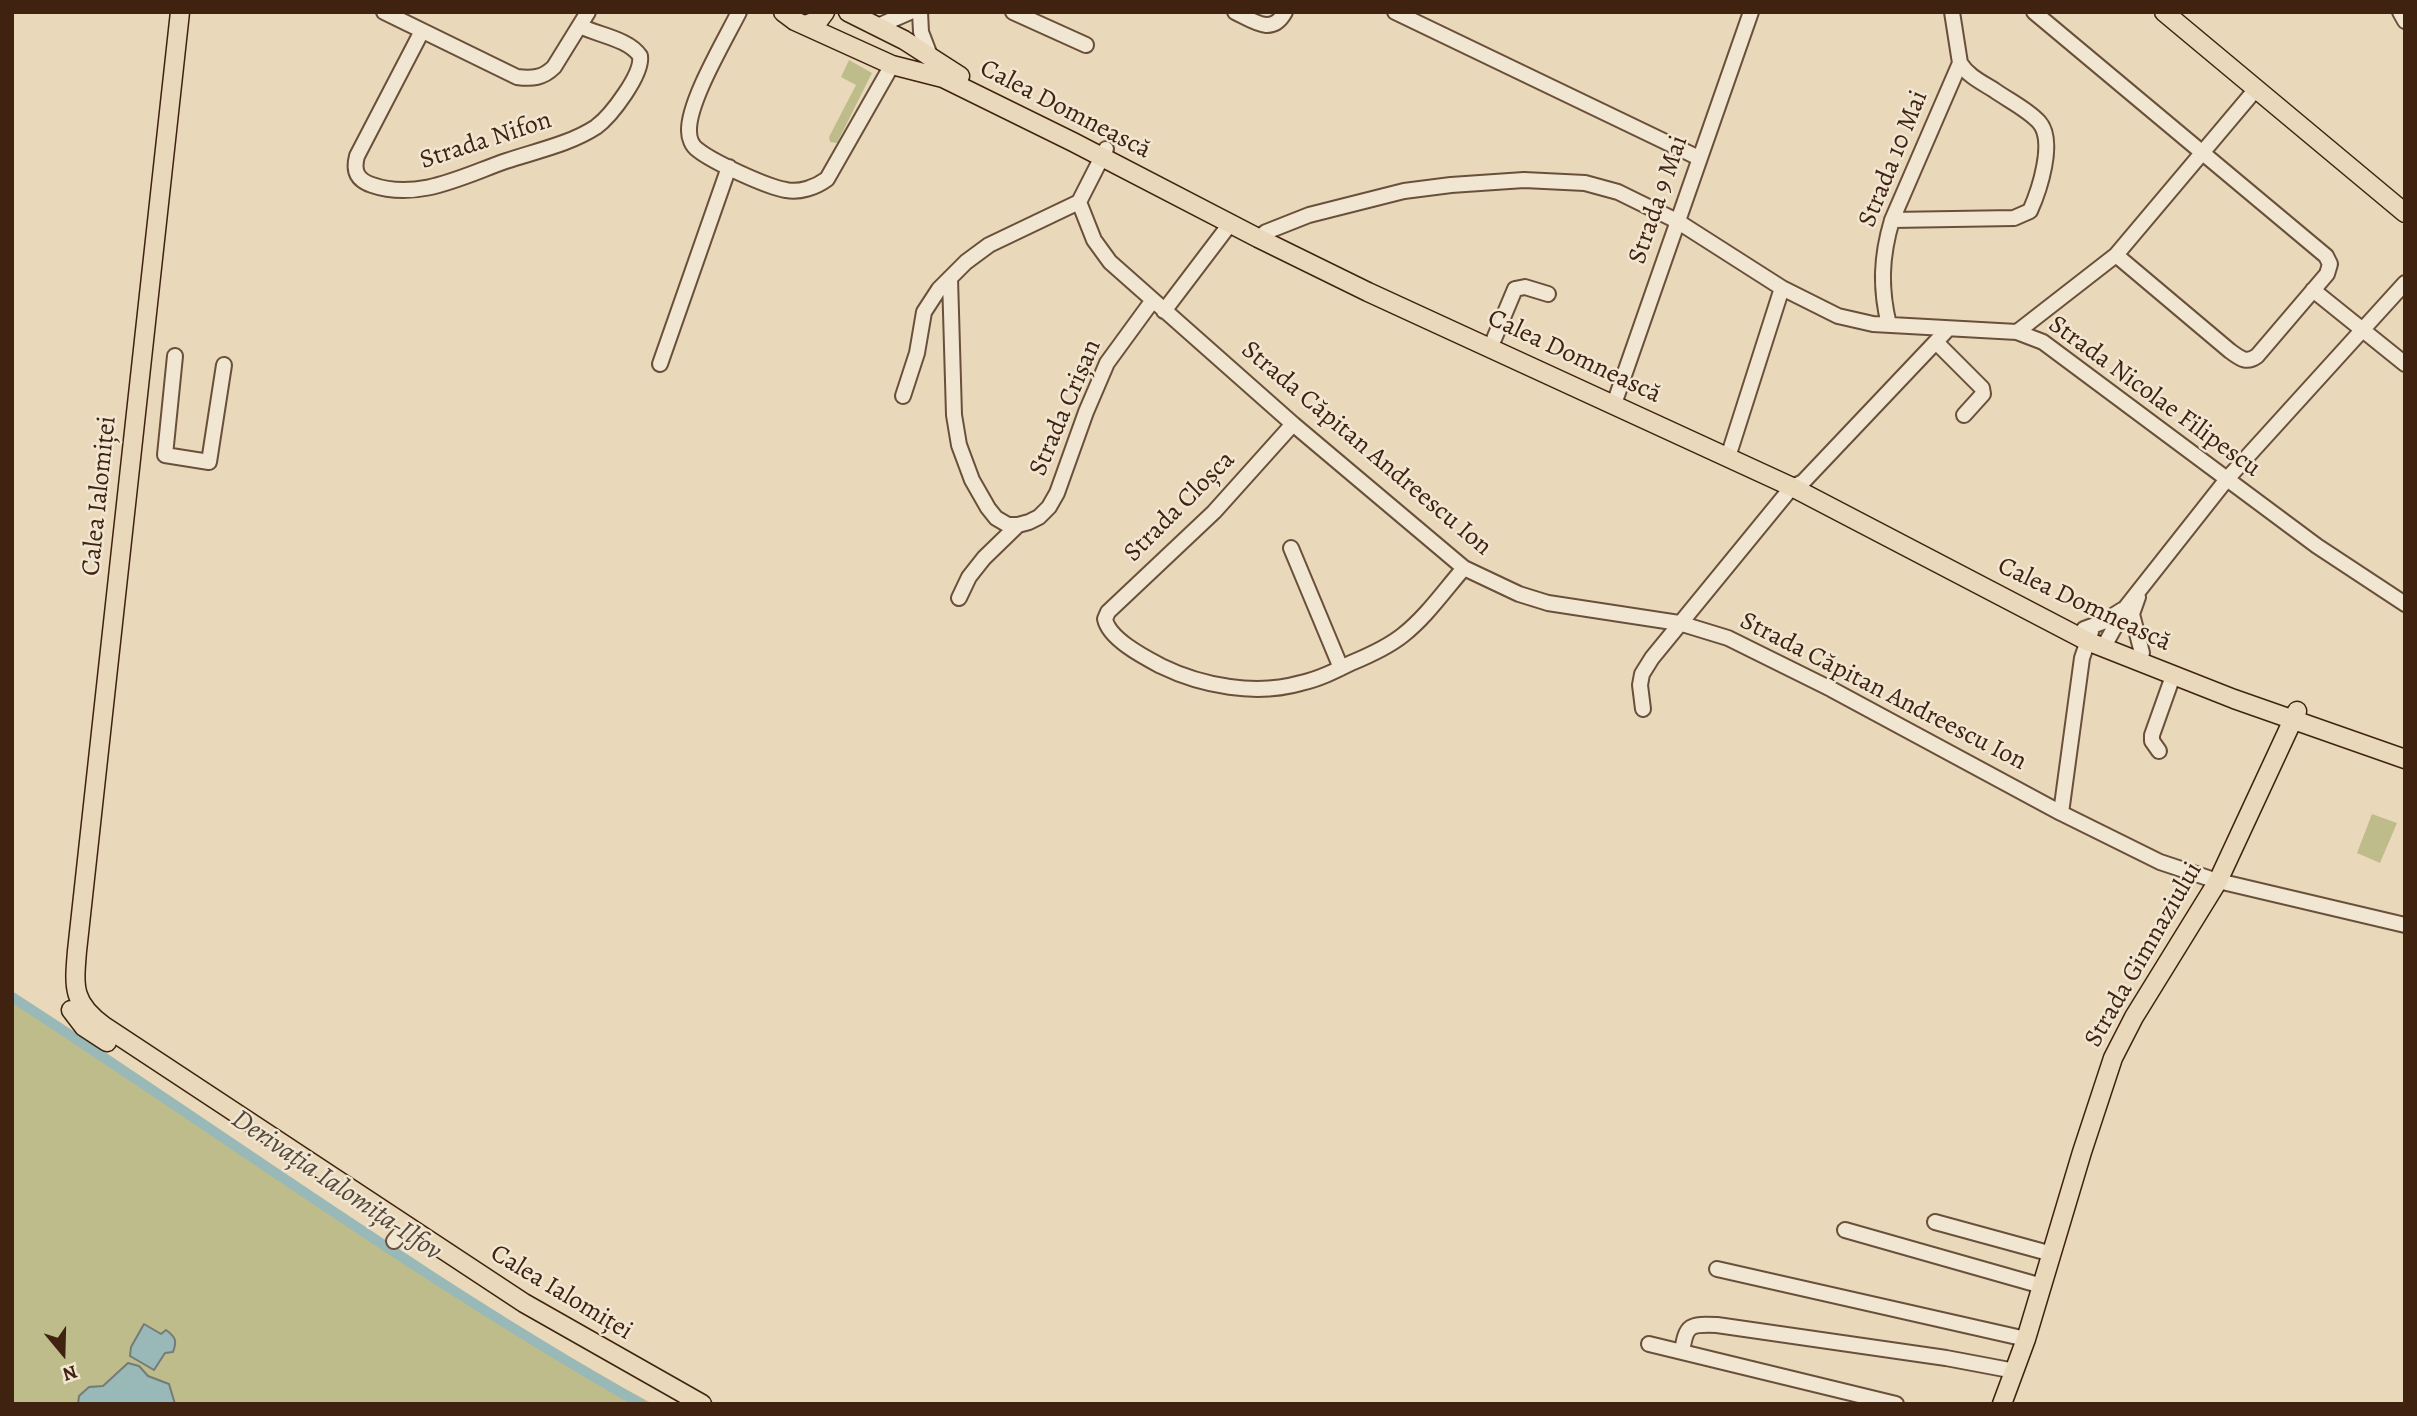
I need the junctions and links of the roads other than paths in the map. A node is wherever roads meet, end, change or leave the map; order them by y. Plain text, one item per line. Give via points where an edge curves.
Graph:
1 (168, 12) edge
2 (180, 12) edge
3 (384, 12) edge
4 (588, 12) edge
5 (739, 12) edge
6 (825, 12) edge
7 (848, 12) edge
8 (910, 12) edge
9 (920, 12) edge
10 (1013, 12) edge
11 (1235, 12) edge
12 (1285, 12) edge
13 (1395, 12) edge
14 (1751, 12) edge
15 (1952, 12) edge
16 (2034, 12) edge
17 (2164, 12) edge
18 (2400, 12) edge
19 (792, 17) edge
20 (1423, 18) edge
21 (2405, 21) edge
22 (580, 26) junction
23 (878, 26) junction
24 (422, 30) junction
25 (1086, 45) dead end
26 (931, 58) junction
27 (1960, 63) junction
28 (892, 65) junction
29 (2256, 89) junction
30 (1104, 153) junction
31 (2202, 153) junction
32 (1699, 158) junction
33 (729, 167) junction
34 (1079, 202) junction
35 (2405, 213) edge
36 (1892, 220) junction
37 (1677, 221) junction
38 (1230, 224) junction
39 (1262, 235) junction
40 (2116, 256) junction
41 (950, 278) junction
42 (2405, 283) edge
43 (1782, 288) junction
44 (2313, 290) junction
45 (1548, 294) dead end
46 (1153, 300) junction
47 (1164, 311) junction
48 (1889, 325) junction
49 (1948, 329) junction
50 (2363, 330) junction
51 (2017, 332) junction
52 (1494, 340) junction
53 (1936, 342) junction
54 (175, 356) dead end
55 (660, 363) dead end
56 (2405, 364) edge
57 (224, 365) dead end
58 (903, 396) dead end
59 (1616, 400) junction
60 (1964, 415) dead end
61 (1293, 424) junction
62 (1729, 453) junction
63 (2227, 480) junction
64 (1797, 484) junction
65 (1018, 526) junction
66 (1291, 548) dead end
67 (1464, 568) junction
68 (2140, 589) junction
69 (959, 598) dead end
70 (2405, 604) edge
71 (2126, 607) junction
72 (1679, 623) junction
73 (2092, 636) junction
74 (2142, 653) junction
75 (1341, 668) junction
76 (2175, 671) junction
77 (1643, 709) dead end
78 (2293, 720) junction
79 (2405, 747) edge
80 (2159, 751) dead end
81 (2405, 759) edge
82 (2061, 813) junction
83 (2218, 881) junction
84 (2405, 925) edge
85 (75, 1000) junction
86 (1935, 1222) dead end
87 (1845, 1230) dead end
88 (2052, 1254) junction
89 (1717, 1269) dead end
90 (2042, 1286) junction
91 (2026, 1339) junction
92 (1649, 1344) dead end
93 (1682, 1352) junction
94 (2015, 1371) junction
95 (678, 1404) edge
96 (702, 1404) edge
97 (1896, 1404) edge
98 (2003, 1404) edge

1 - 85 main road, Calea Ialomiței
2 - 85 main road, Calea Ialomiței
3 - 24 street
4 - 22 street
5 - 33 street via 689,126 696,149
6 - 19 main road via 819,20
7 - 23 main road, Calea Domnească
8 - 23 street
9 - 26 street via 921,32
10 - 25 street
11 - 12 street via 1272,25
13 - 20 street
14 - 32 street, Strada 9 Mai
15 - 27 street
16 - 31 street
17 - 29 main road
18 - 21 street
19 - 28 main road, Calea Domnească
20 - 32 street
22 - 24 street via 547,74 527,78
22 - 24 street, Strada Nifon via 621,42 640,56 640,67 630,85 599,125 447,183 384,189 360,179 357,156
23 - 26 main road, Calea Domnească
26 - 30 main road, Calea Domnească
27 - 36 street, Strada 10 Mai
27 - 36 street via 1972,77 2041,123 2046,155 2038,194 2030,211 2014,218
28 - 30 main road, Calea Domnească via 943,78
28 - 33 street via 838,162 820,184 787,191
29 - 31 street
29 - 35 main road
30 - 34 street
30 - 38 main road, Calea Domnească
30 - 39 main road, Calea Domnească
31 - 40 street
31 - 44 street via 2328,258 2329,270
32 - 37 street, Strada 9 Mai
33 - 55 street
34 - 41 street via 989,245
34 - 46 street, Strada Căpitan Andreescu Ion via 1101,251
36 - 48 street, Strada 10 Mai via 1882,271
37 - 39 street, Strada Nicolae Filipescu via 1601,186 1524,180 1404,191 1309,215
37 - 43 street, Strada Nicolae Filipescu
37 - 59 street, Strada 9 Mai
38 - 39 main road, Calea Domnească
38 - 47 street
39 - 52 main road, Calea Domnească
39 - 59 main road, Calea Domnească via 1378,296
40 - 44 street via 2247,361 2257,356
40 - 51 street
41 - 58 street via 924,312
41 - 65 street via 959,445 988,508 996,518
42 - 50 street
43 - 48 street, Strada Nicolae Filipescu via 1838,316
43 - 62 street
44 - 50 street
45 - 52 street via 1515,289
46 - 47 street, Strada Căpitan Andreescu Ion
46 - 65 street, Strada Crișan via 1107,363 1053,501 1040,517
47 - 61 street, Strada Căpitan Andreescu Ion
48 - 49 street, Strada Nicolae Filipescu
49 - 51 street, Strada Nicolae Filipescu
49 - 53 street
50 - 56 street
50 - 63 street
51 - 63 street, Strada Nicolae Filipescu via 2053,349
52 - 59 main road, Calea Domnească
53 - 60 street via 1982,387 1983,394
53 - 64 street
54 - 57 street via 165,455 209,462
59 - 62 main road, Calea Domnească
61 - 67 street, Strada Căpitan Andreescu Ion
61 - 75 street, Strada Cloșca via 1214,512 1108,612 1105,624 1146,659 1198,680 1233,687 1300,684
62 - 64 main road, Calea Domnească
63 - 68 street
63 - 70 street, Strada Nicolae Filipescu
64 - 72 street
64 - 73 main road, Calea Domnească
65 - 69 street, Strada Crișan via 984,558
66 - 75 street
67 - 72 street, Strada Căpitan Andreescu Ion via 1548,603
67 - 75 street via 1400,638
68 - 71 street
68 - 74 street via 2133,614
71 - 73 street
71 - 73 street via 2103,622
72 - 77 street via 1642,674
72 - 82 street, Strada Căpitan Andreescu Ion via 1755,650
73 - 74 main road
73 - 76 main road, Calea Domnească
73 - 82 street via 2073,721
74 - 76 main road
76 - 78 main road, Calea Domnească
76 - 78 main road, Calea Domnească
76 - 80 street via 2152,735
78 - 79 main road, Calea Domnească
78 - 81 main road
78 - 83 main road, Strada Gimnaziului
82 - 83 street, Strada Căpitan Andreescu Ion via 2160,862
83 - 84 street, Strada Căpitan Andreescu Ion
83 - 88 main road, Strada Gimnaziului via 2113,1058
85 - 95 main road, Calea Ialomiței via 397,1238
85 - 96 main road, Calea Ialomiței via 145,1054 524,1303
86 - 88 street
87 - 90 street
88 - 90 main road, Strada Gimnaziului
89 - 91 street
90 - 91 main road, Strada Gimnaziului
91 - 94 main road, Strada Gimnaziului
92 - 93 street
93 - 94 street via 1692,1326 1717,1325
93 - 97 street
94 - 98 main road, Strada Gimnaziului

